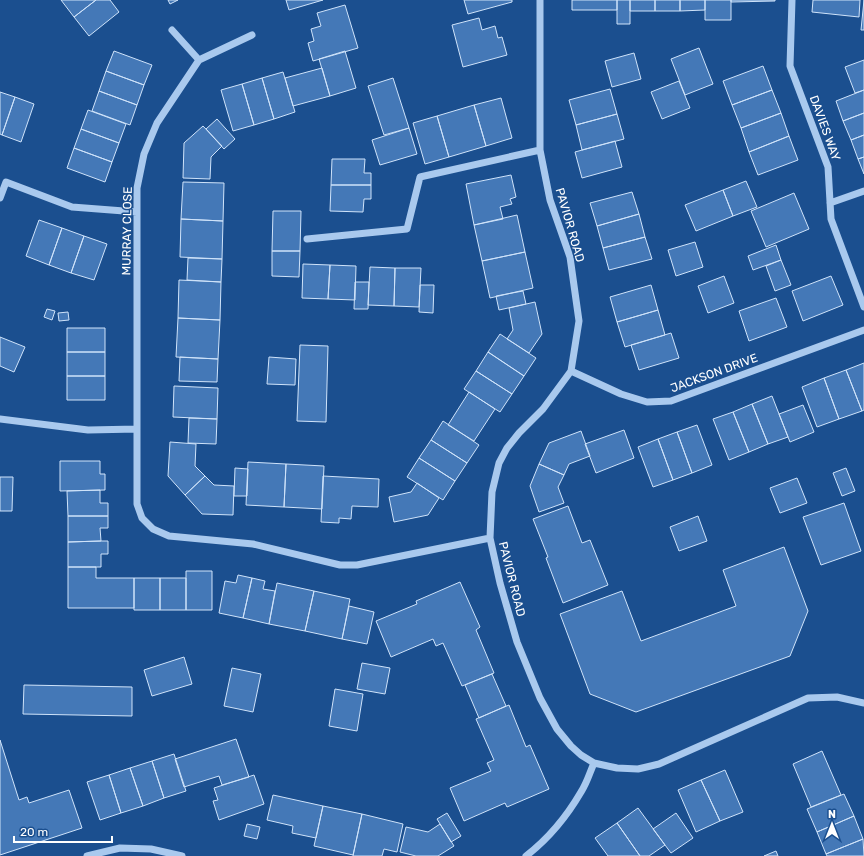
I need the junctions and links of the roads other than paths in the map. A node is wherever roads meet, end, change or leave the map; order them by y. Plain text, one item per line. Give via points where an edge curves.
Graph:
1 (540, 0) edge
2 (792, 0) edge
3 (172, 30) dead end
4 (252, 35) dead end
5 (199, 60) junction
6 (540, 150) junction
7 (864, 191) edge
8 (0, 198) edge
9 (830, 203) junction
10 (137, 212) junction
11 (307, 239) dead end
12 (864, 307) edge
13 (864, 330) edge
14 (571, 371) junction
15 (0, 419) edge
16 (137, 429) junction
17 (490, 538) junction
18 (864, 703) edge
19 (594, 763) junction
20 (87, 856) edge
21 (182, 856) edge
22 (526, 856) edge

1 - 6 street, PAVIOR ROAD
2 - 9 street, DAVIES WAY via 790,66 828,167
3 - 5 street
4 - 5 street
5 - 10 street, MURRAY CLOSE via 157,123 144,154 137,188
6 - 11 street via 420,177 407,228
6 - 14 street, PAVIOR ROAD via 550,200 570,257 579,321
7 - 9 street
8 - 10 street via 6,182 72,207
9 - 12 street, DAVIES WAY via 831,219
10 - 16 street, MURRAY CLOSE
13 - 14 street, JACKSON DRIVE via 671,401 647,402 621,394
14 - 17 street, PAVIOR ROAD via 543,409 507,448 499,463 492,492
15 - 16 street via 88,430
16 - 17 street, MURRAY CLOSE via 137,504 142,518 153,529 169,536 253,544 340,565 357,565
17 - 19 street, PAVIOR ROAD via 517,642 540,698 557,729 571,746
18 - 19 street, PAVIOR ROAD via 837,697 808,698 659,764 631,769
19 - 22 street via 582,791 564,818
20 - 21 street via 120,848 151,849

